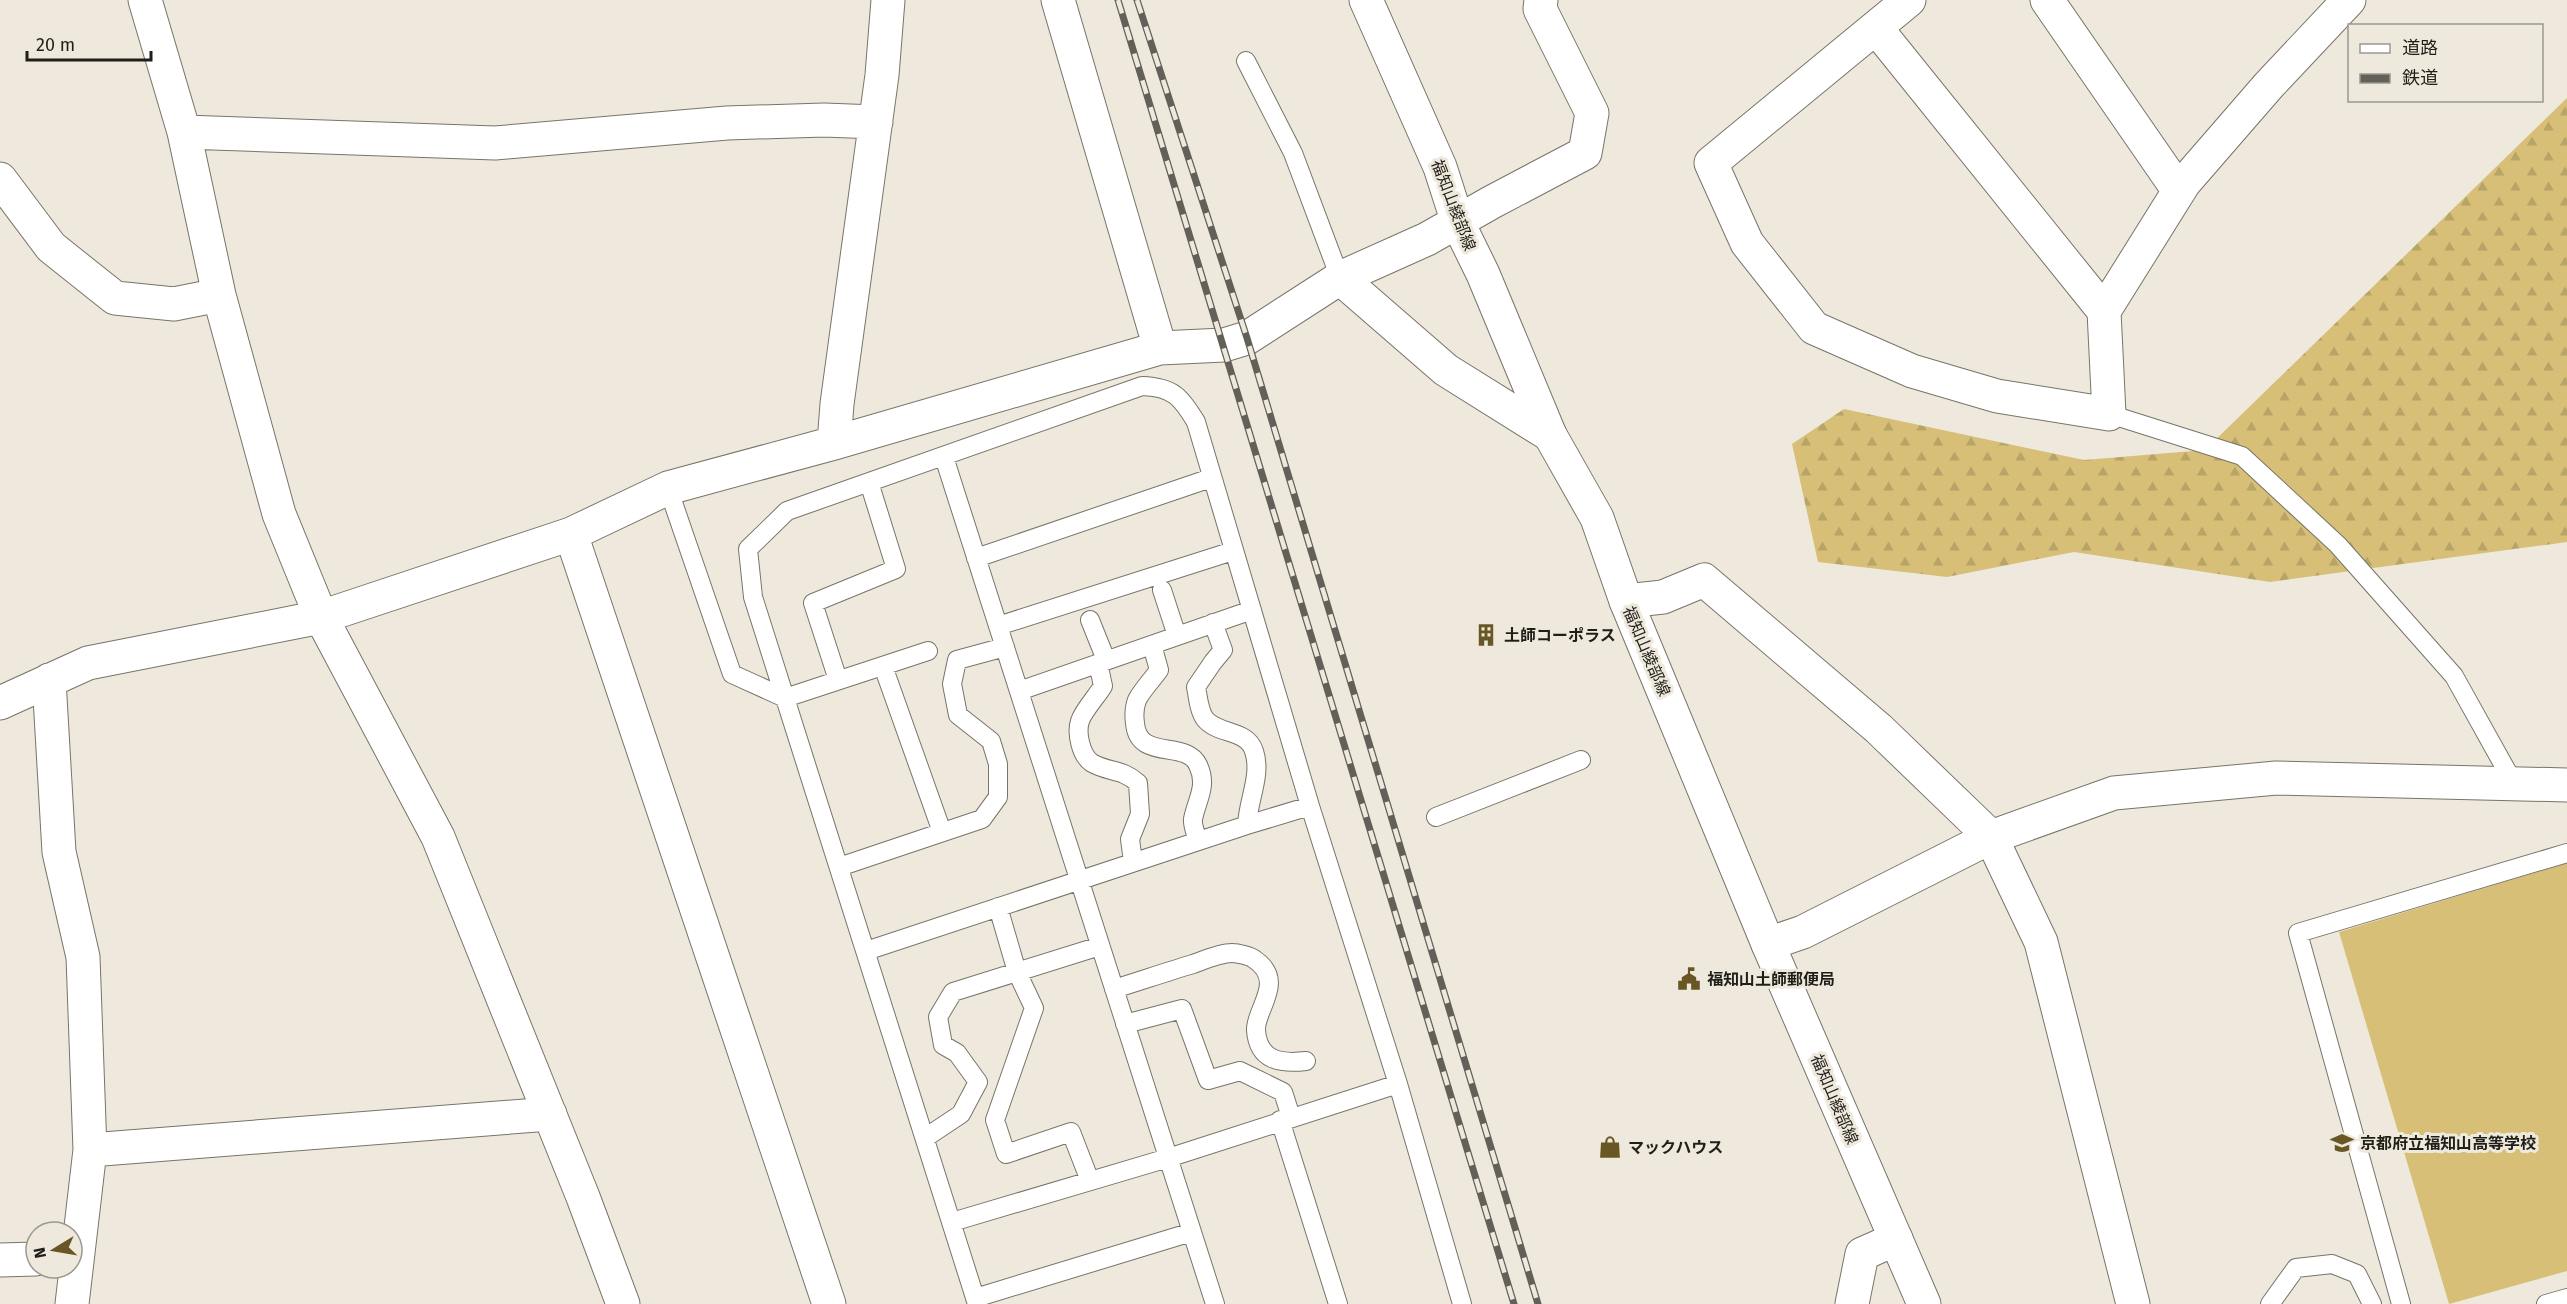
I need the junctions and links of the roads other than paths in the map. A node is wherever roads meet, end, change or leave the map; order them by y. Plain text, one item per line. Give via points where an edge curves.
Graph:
1 (145, 0) edge
2 (888, 0) edge
3 (1058, 0) edge
4 (1366, 0) edge
5 (1541, 0) edge
6 (1909, 0) edge
7 (2047, 0) edge
8 (2349, 0) edge
9 (1876, 28) junction
10 (1246, 60) dead end
11 (876, 122) junction
12 (184, 132) junction
13 (0, 179) edge
14 (2179, 190) junction
15 (1458, 223) junction
16 (1340, 278) junction
17 (219, 295) junction
18 (2104, 311) junction
19 (1160, 348) junction
20 (2109, 414) junction
21 (1550, 435) junction
22 (834, 443) junction
23 (944, 456) junction
24 (1211, 478) junction
25 (869, 482) junction
26 (668, 488) junction
27 (571, 534) junction
28 (1233, 550) junction
29 (976, 558) junction
30 (1162, 590) dead end
31 (1626, 601) junction
32 (1252, 609) junction
33 (321, 617) junction
34 (1090, 620) dead end
35 (1213, 623) junction
36 (998, 626) junction
37 (1177, 636) junction
38 (1152, 645) junction
39 (1005, 647) junction
40 (928, 651) dead end
41 (1102, 662) junction
42 (883, 666) junction
43 (49, 680) junction
44 (838, 680) junction
45 (1019, 691) junction
46 (785, 698) junction
47 (0, 703) edge
48 (1581, 760) dead end
49 (2513, 782) junction
50 (2567, 785) edge
51 (1310, 806) junction
52 (1436, 817) dead end
53 (1247, 825) junction
54 (942, 832) junction
55 (1992, 837) junction
56 (1198, 841) junction
57 (2567, 853) edge
58 (1133, 862) junction
59 (839, 867) junction
60 (1080, 880) junction
61 (998, 907) junction
62 (1768, 944) junction
63 (1100, 946) junction
64 (866, 951) junction
65 (1017, 972) junction
66 (1114, 989) junction
67 (1125, 1024) junction
68 (1306, 1061) dead end
69 (1398, 1084) junction
70 (550, 1114) junction
71 (1286, 1118) junction
72 (925, 1138) junction
73 (90, 1150) junction
74 (1168, 1158) junction
75 (1090, 1181) junction
76 (80, 1220) edge
77 (951, 1222) junction
78 (1192, 1232) junction
79 (1896, 1239) junction
80 (24, 1259) edge
81 (0, 1260) edge
82 (73, 1280) edge
83 (2567, 1298) edge
84 (976, 1301) edge
85 (72, 1304) edge
86 (623, 1304) edge
87 (829, 1304) edge
88 (1215, 1304) edge
89 (1338, 1304) edge
90 (1461, 1304) edge
91 (1852, 1304) edge
92 (1924, 1304) edge
93 (2133, 1304) edge
94 (2270, 1304) edge
95 (2372, 1304) edge
96 (2401, 1304) edge
97 (2546, 1304) edge

1 - 12 street
2 - 11 street
3 - 19 street
4 - 15 street, 福知山綾部線 via 1440,167
5 - 15 street via 1540,9 1592,113 1585,153
6 - 9 street
7 - 14 street
8 - 14 street
9 - 18 street
9 - 20 street via 1711,163 1747,243 1814,328 1911,371 1997,396
10 - 16 lane via 1293,153
11 - 12 street via 727,123 495,143
11 - 22 street
12 - 17 street
13 - 17 street via 51,247 116,298 174,304
14 - 18 street
15 - 16 street
15 - 21 street, 福知山綾部線
16 - 19 street via 1247,338 1224,345
16 - 21 street via 1446,370
17 - 33 street via 279,514
18 - 20 street
19 - 22 street
20 - 49 lane via 2242,456 2338,545 2454,676
21 - 31 street, 福知山綾部線 via 1597,518
22 - 26 street
23 - 24 lane via 1142,386 1160,386 1184,400 1196,422
23 - 25 lane
23 - 29 lane
24 - 28 lane
24 - 29 lane
25 - 44 lane via 896,570 813,603
25 - 46 lane via 787,511 748,549 753,597
26 - 27 street
26 - 46 lane via 732,674
27 - 33 street
27 - 87 street
28 - 32 lane
28 - 36 lane
29 - 36 lane
30 - 37 lane
31 - 55 street via 1662,597 1704,580 1879,729
31 - 62 street, 福知山綾部線
32 - 35 lane
32 - 51 lane
33 - 43 street via 88,663
33 - 70 street via 438,837
34 - 41 lane
35 - 37 lane
35 - 53 lane via 1223,650 1196,687 1198,699 1205,719 1219,729 1240,735 1254,749 1257,770
36 - 39 lane
37 - 38 lane
38 - 41 lane
38 - 56 lane via 1159,670 1137,700 1136,732 1148,747 1186,754 1197,762 1203,780 1193,820
39 - 45 lane
39 - 54 lane via 957,660 951,684 958,715 991,741 998,764 998,797 982,819
40 - 42 lane
41 - 45 lane
41 - 58 lane via 1103,686 1080,720 1078,734 1090,762 1126,772 1138,783 1140,814 1130,839
42 - 44 lane
42 - 54 lane
43 - 47 street
43 - 73 street via 59,852 83,957
44 - 46 lane
45 - 60 lane
46 - 59 lane
48 - 52 lane
49 - 50 street
49 - 55 street via 2276,778 2114,793
51 - 53 lane
51 - 69 lane
53 - 56 lane
54 - 59 lane
55 - 62 street via 1803,932
55 - 93 street via 2041,942
56 - 58 lane
57 - 96 lane via 2298,933
58 - 60 lane
59 - 64 lane
60 - 61 lane
60 - 63 lane
61 - 64 lane
61 - 65 lane
62 - 79 street, 福知山綾部線
63 - 65 lane
63 - 66 lane
64 - 72 lane
65 - 72 lane via 953,992 938,1017 943,1046 957,1053 978,1082 962,1114
65 - 75 lane via 1034,1008 995,1120 1006,1154 1071,1132
66 - 67 lane
66 - 68 lane via 1232,953 1253,959 1266,971 1269,987 1256,1030 1262,1048 1272,1059 1285,1064
67 - 71 lane via 1182,1009 1208,1080 1240,1071 1283,1092
67 - 74 lane
69 - 71 lane
69 - 90 lane
70 - 73 street
70 - 86 street
71 - 74 lane
71 - 89 lane
72 - 77 lane
73 - 76 street
74 - 75 lane
74 - 78 lane
75 - 77 lane
77 - 84 lane
78 - 84 lane
78 - 88 lane
79 - 91 street via 1862,1254
79 - 92 street, 福知山綾部線
80 - 81 street
82 - 85 street
83 - 97 lane
94 - 95 lane via 2296,1268 2332,1264 2357,1274

